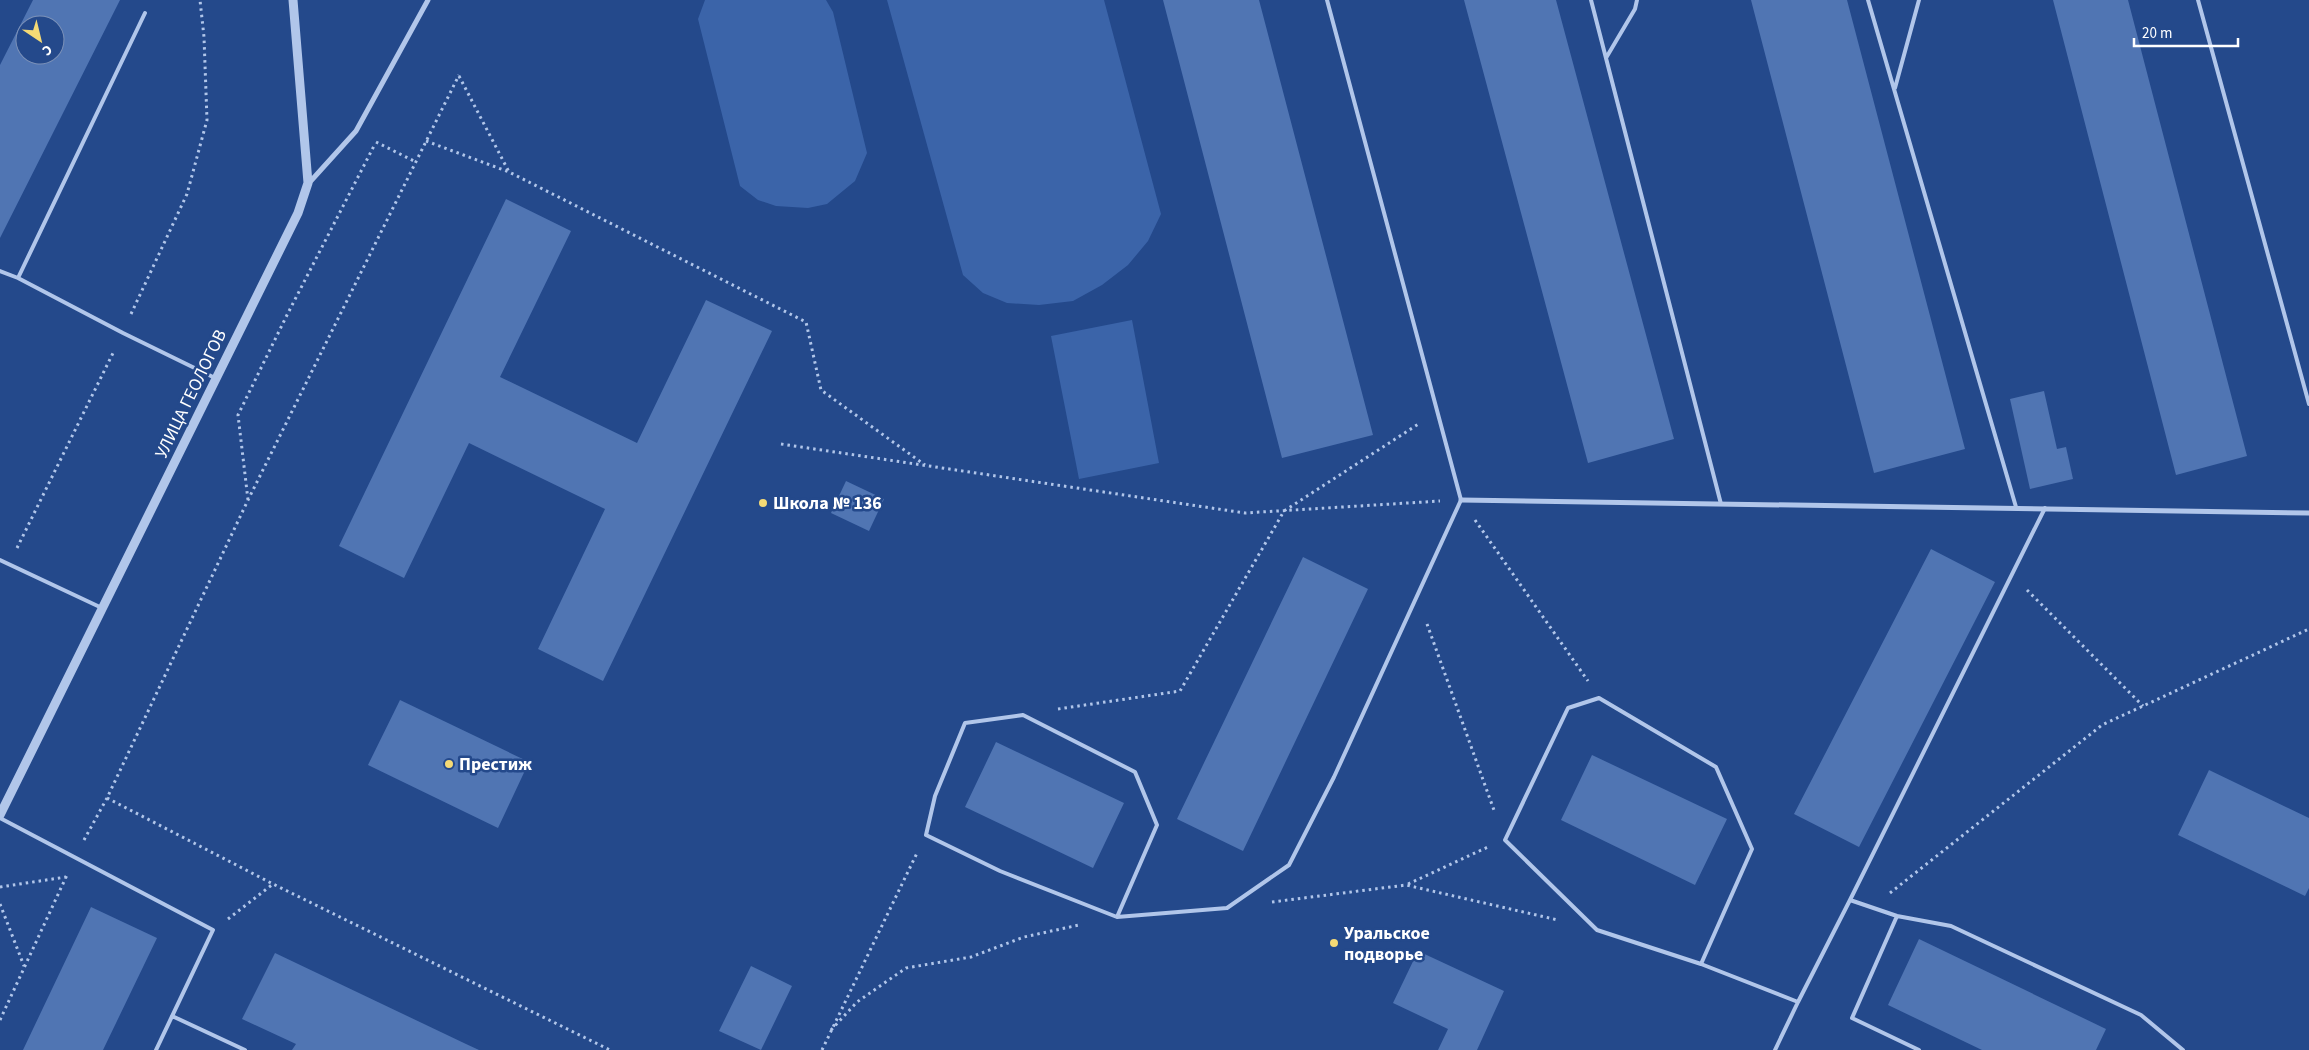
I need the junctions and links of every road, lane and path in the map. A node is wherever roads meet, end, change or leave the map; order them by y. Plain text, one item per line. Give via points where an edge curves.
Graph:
1 (200, 0) edge
2 (292, 0) edge
3 (428, 0) edge
4 (1327, 0) edge
5 (1591, 0) edge
6 (1637, 0) edge
7 (1868, 0) edge
8 (1919, 0) edge
9 (2198, 0) edge
10 (145, 13) dead end
11 (1606, 58) junction
12 (1894, 88) junction
13 (380, 133) dead end
14 (426, 141) junction
15 (376, 142) junction
16 (416, 162) junction
17 (509, 172) junction
18 (308, 183) junction
19 (0, 271) edge
20 (18, 278) junction
21 (123, 333) junction
22 (216, 378) junction
23 (2309, 404) edge
24 (1437, 412) junction
25 (781, 444) dead end
26 (926, 465) junction
27 (248, 500) junction
28 (1461, 500) junction
29 (1721, 504) junction
30 (2016, 507) junction
31 (2045, 508) junction
32 (1284, 510) junction
33 (2309, 513) edge
34 (0, 560) edge
35 (9, 564) junction
36 (2012, 574) junction
37 (1417, 595) junction
38 (102, 608) junction
39 (2309, 629) edge
40 (1599, 698) junction
41 (2143, 706) junction
42 (1023, 715) junction
43 (107, 798) junction
44 (0, 816) edge
45 (926, 834) junction
46 (1505, 840) junction
47 (74, 857) junction
48 (66, 877) junction
49 (273, 884) junction
50 (1406, 885) junction
51 (0, 887) edge
52 (1850, 900) junction
53 (0, 904) edge
54 (1264, 904) dead end
55 (1872, 907) junction
56 (1897, 916) junction
57 (1117, 917) junction
58 (1559, 921) dead end
59 (213, 930) junction
60 (1701, 964) junction
61 (25, 966) junction
62 (1798, 1002) junction
63 (172, 1016) junction
64 (0, 1020) edge
65 (831, 1030) junction
66 (156, 1050) edge
67 (245, 1050) edge
68 (610, 1050) edge
69 (822, 1050) edge
70 (1774, 1050) edge
71 (1919, 1050) edge
72 (2183, 1050) edge

1 - 21 path via 207,120 187,194
2 - 18 street
3 - 18 street, УЛИЦА ГЕОЛОГОВ via 356,132
4 - 24 lane
5 - 11 lane
6 - 11 lane
7 - 12 lane
8 - 12 lane
9 - 23 lane
10 - 20 lane
11 - 29 lane
12 - 30 lane
13 - 15 path
14 - 16 path
14 - 17 path
14 - 17 path via 459,75
15 - 16 path
15 - 27 path via 238,415
16 - 27 path
17 - 26 path via 806,322 821,390
18 - 22 street, УЛИЦА ГЕОЛОГОВ via 298,213
19 - 20 lane
20 - 21 lane
21 - 22 lane
21 - 35 path
22 - 38 street, УЛИЦА ГЕОЛОГОВ
24 - 28 lane
24 - 32 path
25 - 26 path
26 - 32 path via 1246,513
27 - 43 path
28 - 29 street
28 - 32 path
28 - 37 lane
28 - 40 path
29 - 30 street
30 - 31 street
31 - 33 street
31 - 36 lane
32 - 42 path via 1180,691
34 - 35 lane
35 - 38 lane
36 - 41 path
36 - 52 lane
37 - 46 path
37 - 57 lane via 1334,776 1289,865 1227,908
38 - 44 street, УЛИЦА ГЕОЛОГОВ
39 - 41 path
40 - 46 lane via 1568,708
40 - 60 lane via 1716,767 1752,849
41 - 55 path via 2102,725
42 - 45 lane via 965,723 935,796
42 - 57 lane via 1135,772 1156,825
43 - 47 path
43 - 49 path
44 - 47 lane
45 - 57 lane via 1000,871
45 - 65 path
46 - 50 path
46 - 60 lane via 1597,930
47 - 48 path
47 - 59 lane
48 - 51 path
48 - 61 path
49 - 59 path
49 - 68 path
50 - 54 path
50 - 58 path
52 - 55 lane
52 - 62 lane
53 - 61 path
55 - 56 lane
56 - 71 lane via 1852,1018
56 - 72 lane via 1951,926 2141,1015
57 - 65 path via 1024,937 971,957 906,968 857,1002
59 - 63 lane
60 - 62 lane
61 - 64 path
62 - 70 lane
63 - 66 lane
63 - 67 lane
65 - 69 path

